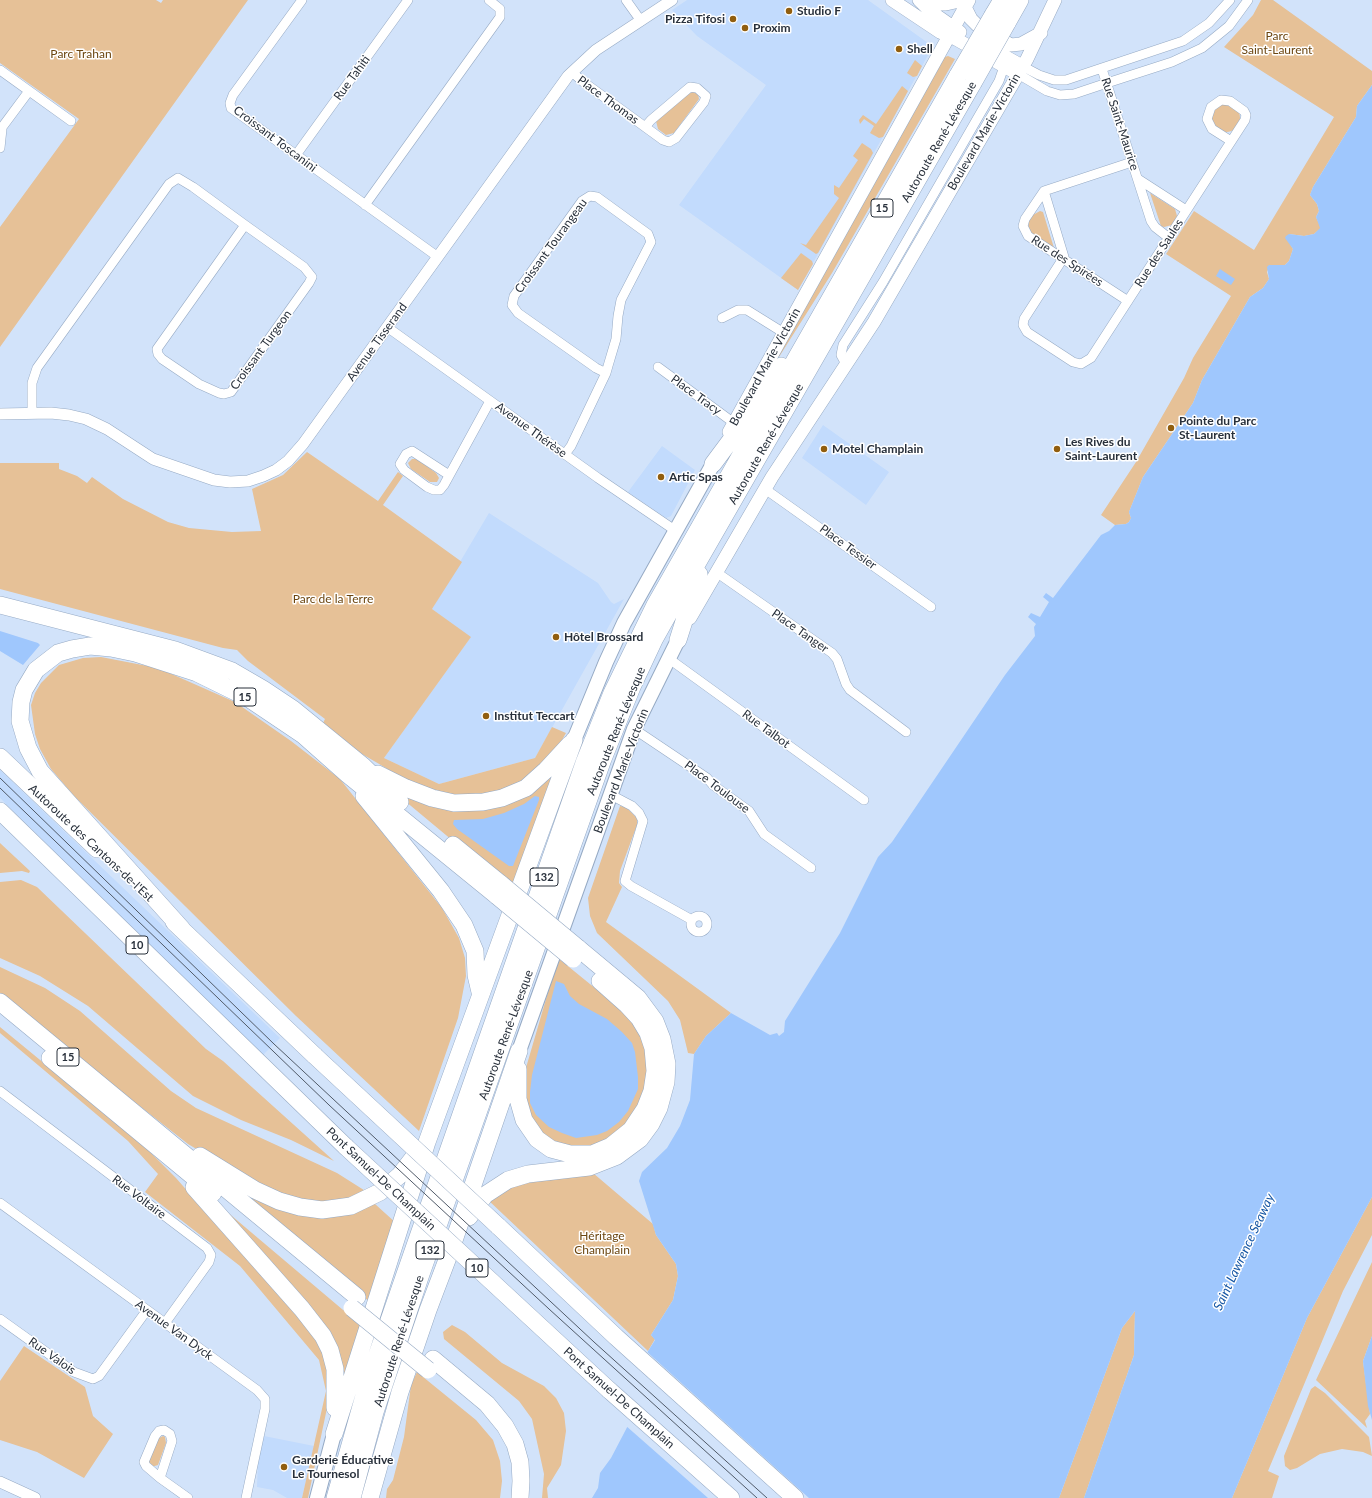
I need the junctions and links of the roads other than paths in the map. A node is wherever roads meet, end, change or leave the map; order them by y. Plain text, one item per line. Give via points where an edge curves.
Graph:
1 (302, 0) edge
2 (408, 0) edge
3 (489, 0) edge
4 (626, 0) edge
5 (672, 0) edge
6 (892, 0) edge
7 (1002, 0) edge
8 (1020, 0) edge
9 (1055, 0) edge
10 (1230, 0) edge
11 (1248, 0) edge
12 (921, 1) edge
13 (966, 2) edge
14 (1000, 19) junction
15 (641, 21) junction
16 (951, 32) junction
17 (1040, 33) junction
18 (1006, 62) junction
19 (1102, 69) junction
20 (0, 70) edge
21 (1020, 70) junction
22 (572, 72) junction
23 (965, 79) junction
24 (1107, 83) junction
25 (29, 91) junction
26 (71, 121) dead end
27 (645, 127) junction
28 (1, 129) edge
29 (1231, 141) junction
30 (0, 148) edge
31 (296, 155) junction
32 (1132, 162) junction
33 (1138, 179) junction
34 (1044, 192) junction
35 (365, 205) junction
36 (1186, 210) junction
37 (246, 225) junction
38 (1169, 238) junction
39 (438, 257) junction
40 (1063, 259) junction
41 (835, 291) junction
42 (1128, 301) junction
43 (722, 318) dead end
44 (388, 327) junction
45 (784, 333) junction
46 (846, 364) junction
47 (658, 367) dead end
48 (606, 373) junction
49 (490, 401) junction
50 (32, 413) junction
51 (0, 414) edge
52 (734, 423) junction
53 (565, 454) junction
54 (713, 464) junction
55 (449, 475) junction
56 (765, 489) junction
57 (676, 531) junction
58 (712, 538) junction
59 (716, 572) junction
60 (0, 605) edge
61 (931, 607) dead end
62 (678, 640) junction
63 (668, 658) junction
64 (634, 729) junction
65 (906, 732) dead end
66 (574, 740) junction
67 (0, 756) edge
68 (363, 766) junction
69 (347, 774) junction
70 (611, 795) junction
71 (864, 800) dead end
72 (0, 811) edge
73 (0, 826) edge
74 (57, 866) junction
75 (811, 868) dead end
76 (499, 890) junction
77 (692, 920) dead end
78 (182, 929) junction
79 (576, 954) junction
80 (480, 993) junction
81 (0, 1002) edge
82 (0, 1017) edge
83 (519, 1051) junction
84 (0, 1091) edge
85 (135, 1113) junction
86 (427, 1142) junction
87 (167, 1156) junction
88 (0, 1203) edge
89 (450, 1252) junction
90 (354, 1302) junction
91 (147, 1310) junction
92 (0, 1320) edge
93 (165, 1322) junction
94 (431, 1365) junction
95 (334, 1434) junction
96 (378, 1469) junction
97 (160, 1478) junction
98 (0, 1482) edge
99 (36, 1498) edge
100 (188, 1498) edge
101 (246, 1498) edge
102 (317, 1498) edge
103 (335, 1498) edge
104 (352, 1498) edge
105 (370, 1498) edge
106 (381, 1498) edge
107 (508, 1498) edge
108 (520, 1498) edge
109 (731, 1498) edge
110 (795, 1498) edge

1 - 31 street, Croissant Toscanini via 233,95 230,103 237,113
2 - 31 street, Rue Tahiti
3 - 35 street via 500,9 500,17
4 - 15 street
5 - 15 street, Avenue Tisserand
6 - 16 main road via 928,25
7 - 14 highway, Autoroute René-Lévesque / 15
8 - 14 highway, Autoroute René-Lévesque / 15
9 - 17 main road, Boulevard Marie-Victorin
10 - 19 street via 1209,24 1183,42
11 - 24 street via 1229,26 1202,48 1172,62
12 - 13 main road via 946,4
12 - 16 main road
13 - 16 main road, Boulevard Marie-Victorin
13 - 17 main road via 971,19 977,25 1011,44 1021,44
14 - 23 highway, Autoroute René-Lévesque / 15, bridge
15 - 22 street, Avenue Tisserand via 596,50
16 - 18 main road
16 - 45 main road, Boulevard Marie-Victorin
17 - 21 main road, Boulevard Marie-Victorin
18 - 21 main road
18 - 46 street, Boulevard Marie-Victorin via 999,81 883,282 843,345 840,355
19 - 21 street via 1058,80
19 - 24 street, Rue Saint-Maurice
20 - 25 street
21 - 24 street via 1047,91 1060,95 1074,94
21 - 46 main road, Boulevard Marie-Victorin via 874,322
22 - 27 street, Place Thomas
22 - 39 street, Avenue Tisserand
23 - 41 highway, Autoroute René-Lévesque / 15
23 - 58 highway, Autoroute René-Lévesque / 15
24 - 32 street, Rue Saint-Maurice
25 - 26 street
25 - 28 street
27 - 27 street, Place Thomas via 663,140 671,142 704,102 706,96 697,88 690,87
28 - 30 street
29 - 29 street, Rue des Saules via 1246,115 1230,101 1221,100 1211,107 1207,119 1212,128
29 - 36 street, Rue des Saules
31 - 35 street, Croissant Toscanini
32 - 33 street, Rue Saint-Maurice
32 - 34 street
33 - 36 street, Rue Saint-Maurice
33 - 38 street, Rue Saint-Maurice via 1152,224
34 - 40 street via 1063,251
34 - 40 street, Rue des Spirées via 1024,221 1023,230
35 - 39 street, Croissant Toscanini
36 - 38 street, Rue des Saules
37 - 37 street, Croissant Turgeon via 157,349 159,356 188,377 224,394 233,390 309,284 312,276 304,267
37 - 50 street, Croissant Turgeon via 181,179 172,181 37,368 32,384
38 - 42 street, Rue des Saules
39 - 44 street, Avenue Tisserand
40 - 42 street, Rue des Spirées
40 - 42 street, Rue des Saules via 1023,324 1027,332 1073,362 1078,364 1091,358
41 - 54 highway
41 - 103 highway, Autoroute René-Lévesque / 132 via 654,605 606,707 380,1347
43 - 45 street via 738,310 747,310
44 - 49 street, Avenue Thérèse
44 - 50 street, Avenue Tisserand via 299,450 270,474 255,479 230,482 205,478 153,459 93,422 69,415
45 - 52 main road, Boulevard Marie-Victorin
46 - 56 main road, Boulevard Marie-Victorin
47 - 52 street, Place Tracy
48 - 48 street, Croissant Tourangeau via 518,313 512,305 514,296 582,201 590,196 597,197 648,234 651,240 621,300 616,339
48 - 53 street, Croissant Tourangeau
49 - 53 street, Avenue Thérèse
49 - 55 street
50 - 51 street, Avenue Tisserand
52 - 54 main road, Boulevard Marie-Victorin
53 - 57 street, Avenue Thérèse
54 - 57 main road, Boulevard Marie-Victorin
55 - 55 street via 442,488 434,490 404,470 400,464 406,454 412,452
56 - 59 main road, Boulevard Marie-Victorin
56 - 61 street, Place Tessier
57 - 66 main road, Boulevard Marie-Victorin via 622,629
58 - 62 highway
58 - 104 highway, Autoroute René-Lévesque / 132 via 648,652 608,745 421,1274 376,1412
59 - 62 main road, Boulevard Marie-Victorin
59 - 65 street, Place Tanger via 832,653 838,659 850,690
60 - 68 highway via 175,650 221,667 278,699
62 - 63 main road, Boulevard Marie-Victorin
63 - 64 main road, Boulevard Marie-Victorin
63 - 71 street, Rue Talbot
64 - 70 main road, Boulevard Marie-Victorin
64 - 75 street, Place Toulouse via 707,778 712,785 749,811 764,834
66 - 68 highway via 526,788 502,798 483,802 454,803 432,798
66 - 80 highway
67 - 78 highway, Autoroute des Cantons-de-l'Est
68 - 76 highway via 384,788
69 - 76 highway
69 - 78 highway, 15 via 303,735 261,706 228,687 176,665 119,649 90,646 64,650 41,664 26,684 20,708 23,735 34,760 40,771
69 - 80 highway via 461,920 473,946
70 - 77 street via 632,806 643,821 625,881
70 - 83 main road, Boulevard Marie-Victorin
72 - 74 highway, 10
73 - 74 highway
74 - 109 highway, Pont Samuel-De Champlain / 10, bridge via 398,1196
76 - 79 highway, bridge
78 - 110 highway, bridge via 600,1322
79 - 83 highway via 639,1018 648,1033 654,1056 655,1078 642,1116 622,1139 599,1152 576,1155 551,1149 534,1135 522,1115 518,1093
79 - 89 highway via 638,998 655,1021 667,1064 666,1082 659,1108 640,1139 609,1160 580,1169 522,1176 494,1187 476,1206
80 - 86 highway
81 - 85 highway, 15
82 - 87 highway
83 - 89 highway
84 - 93 street, Rue Voltaire via 206,1248 211,1255 209,1262
85 - 86 highway via 214,1165 264,1194 286,1204 314,1210 351,1206 376,1194 400,1175
85 - 90 highway
86 - 95 highway
87 - 90 highway
87 - 95 highway via 294,1299 323,1336 336,1374
88 - 91 street, Avenue Van Dyck
89 - 96 highway via 400,1392
90 - 94 highway, bridge
91 - 92 street, Rue Valois via 99,1376 93,1379 74,1372
91 - 93 street, Avenue Van Dyck
93 - 101 street, Avenue Van Dyck via 257,1390 264,1399 265,1409
94 - 107 highway via 496,1431 508,1464
94 - 108 highway via 487,1404 506,1426 520,1462
95 - 102 main road
96 - 105 highway
96 - 106 highway
97 - 97 street via 172,1440 170,1434 164,1430 155,1436 144,1462
97 - 100 street
98 - 99 street

